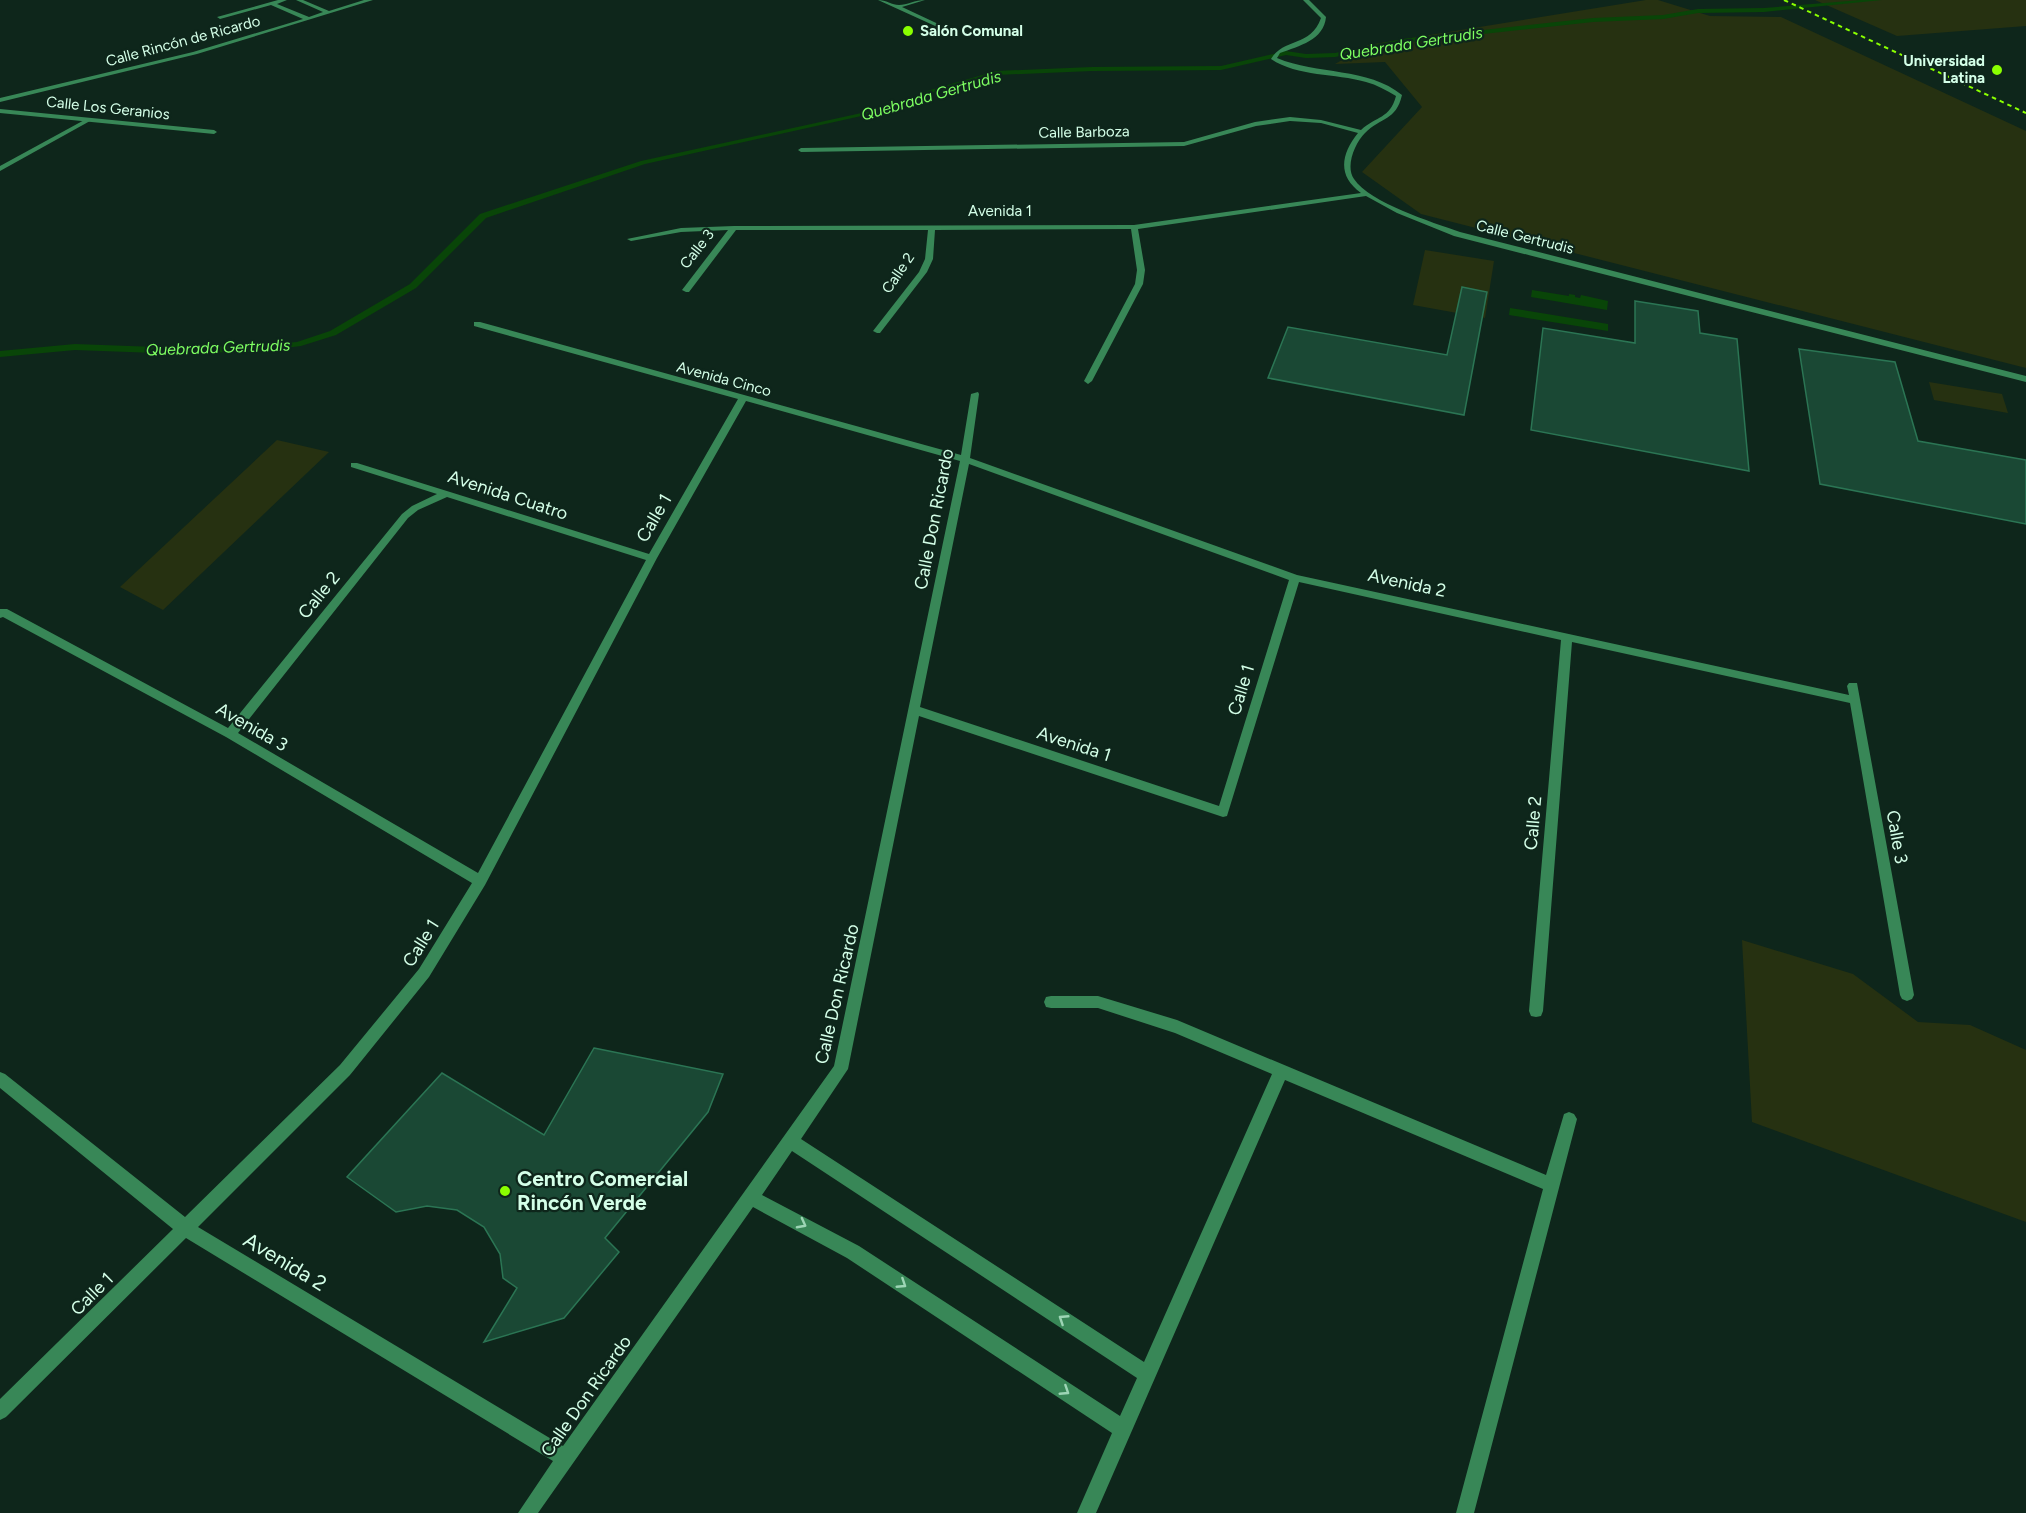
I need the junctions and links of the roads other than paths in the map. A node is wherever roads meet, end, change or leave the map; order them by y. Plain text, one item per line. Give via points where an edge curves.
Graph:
1 (284, 0) edge
2 (299, 0) edge
3 (370, 0) edge
4 (881, 0) edge
5 (922, 0) edge
6 (1306, 0) edge
7 (271, 3) junction
8 (897, 7) junction
9 (328, 13) junction
10 (220, 17) dead end
11 (309, 19) junction
12 (946, 29) dead end
13 (0, 100) edge
14 (0, 111) edge
15 (88, 120) junction
16 (214, 132) dead end
17 (1362, 132) junction
18 (801, 150) dead end
19 (0, 169) edge
20 (1368, 194) junction
21 (1134, 227) junction
22 (734, 228) junction
23 (932, 228) junction
24 (631, 239) dead end
25 (687, 290) dead end
26 (477, 324) dead end
27 (877, 331) dead end
28 (2026, 379) edge
29 (1088, 381) dead end
30 (975, 394) dead end
31 (743, 398) junction
32 (965, 459) junction
33 (354, 465) dead end
34 (448, 493) junction
35 (652, 558) junction
36 (1294, 578) junction
37 (2, 613) edge
38 (1566, 637) junction
39 (1853, 686) dead end
40 (1854, 700) junction
41 (915, 710) junction
42 (230, 735) junction
43 (1223, 812) joint
44 (480, 881) junction
45 (1907, 995) dead end
46 (1051, 1002) dead end
47 (1536, 1011) dead end
48 (1281, 1072) junction
49 (0, 1079) edge
50 (1569, 1119) dead end
51 (790, 1141) junction
52 (1551, 1185) junction
53 (750, 1197) junction
54 (185, 1228) junction
55 (1147, 1374) junction
56 (0, 1411) edge
57 (1123, 1429) junction
58 (564, 1457) junction
59 (527, 1513) edge
60 (1086, 1513) edge
61 (1465, 1513) edge

1 - 7 street
2 - 9 street
3 - 9 street, Calle Rincón de Ricardo
4 - 8 street
5 - 8 street
6 - 17 street via 1324,18 1322,27 1307,41 1278,52 1274,59 1292,67 1360,78 1386,86 1399,95 1397,108 1390,116
7 - 10 street
7 - 11 street
8 - 12 street
9 - 11 street, Calle Rincón de Ricardo
11 - 13 street, Calle Rincón de Ricardo via 195,53
14 - 15 street, Calle Los Geranios
15 - 16 street, Calle Los Geranios
15 - 19 street
17 - 18 street, Calle Barboza via 1327,122 1278,120 1184,144
17 - 20 street, Calle Gertrudis via 1346,168 1350,180
20 - 21 street, Avenida 1
20 - 28 street, Calle Gertrudis via 1405,214 1457,234
21 - 23 street, Avenida 1
21 - 29 street via 1141,270 1139,284
22 - 23 street, Avenida 1
22 - 24 street, Avenida 1 via 681,230
22 - 25 street, Calle 3
23 - 27 street, Calle 2 via 929,259 923,272
26 - 31 street, Avenida Cinco
30 - 32 street, Calle Don Ricardo
31 - 32 street, Avenida Cinco
31 - 35 street, Calle 1
32 - 36 street, Avenida 2
32 - 41 street, Calle Don Ricardo
33 - 34 street, Avenida Cuatro
34 - 35 street, Avenida Cuatro
34 - 42 street, Calle 2 via 405,516
35 - 44 street, Calle 1
36 - 38 street, Avenida 2
36 - 43 street, Calle 1
37 - 42 street, Avenida 3
38 - 40 street, Avenida 2
38 - 47 street, Calle 2
39 - 40 street, Calle 3
40 - 45 street, Calle 3
41 - 43 street, Avenida 1
41 - 51 street, Calle Don Ricardo via 841,1069
42 - 44 street, Avenida 3
44 - 54 street, Calle 1 via 424,973 345,1070
46 - 48 street via 1098,1002 1177,1027
48 - 52 street
48 - 55 street
49 - 54 street, Avenida 2
50 - 52 street
51 - 53 street, Calle Don Ricardo
55 -> 51 street
52 - 61 street
53 -> 57 street via 853,1252
53 - 58 street, Calle Don Ricardo
54 - 56 street, Calle 1
54 - 58 street, Avenida 2
55 - 57 street
57 - 60 street
58 - 59 street, Calle Don Ricardo

